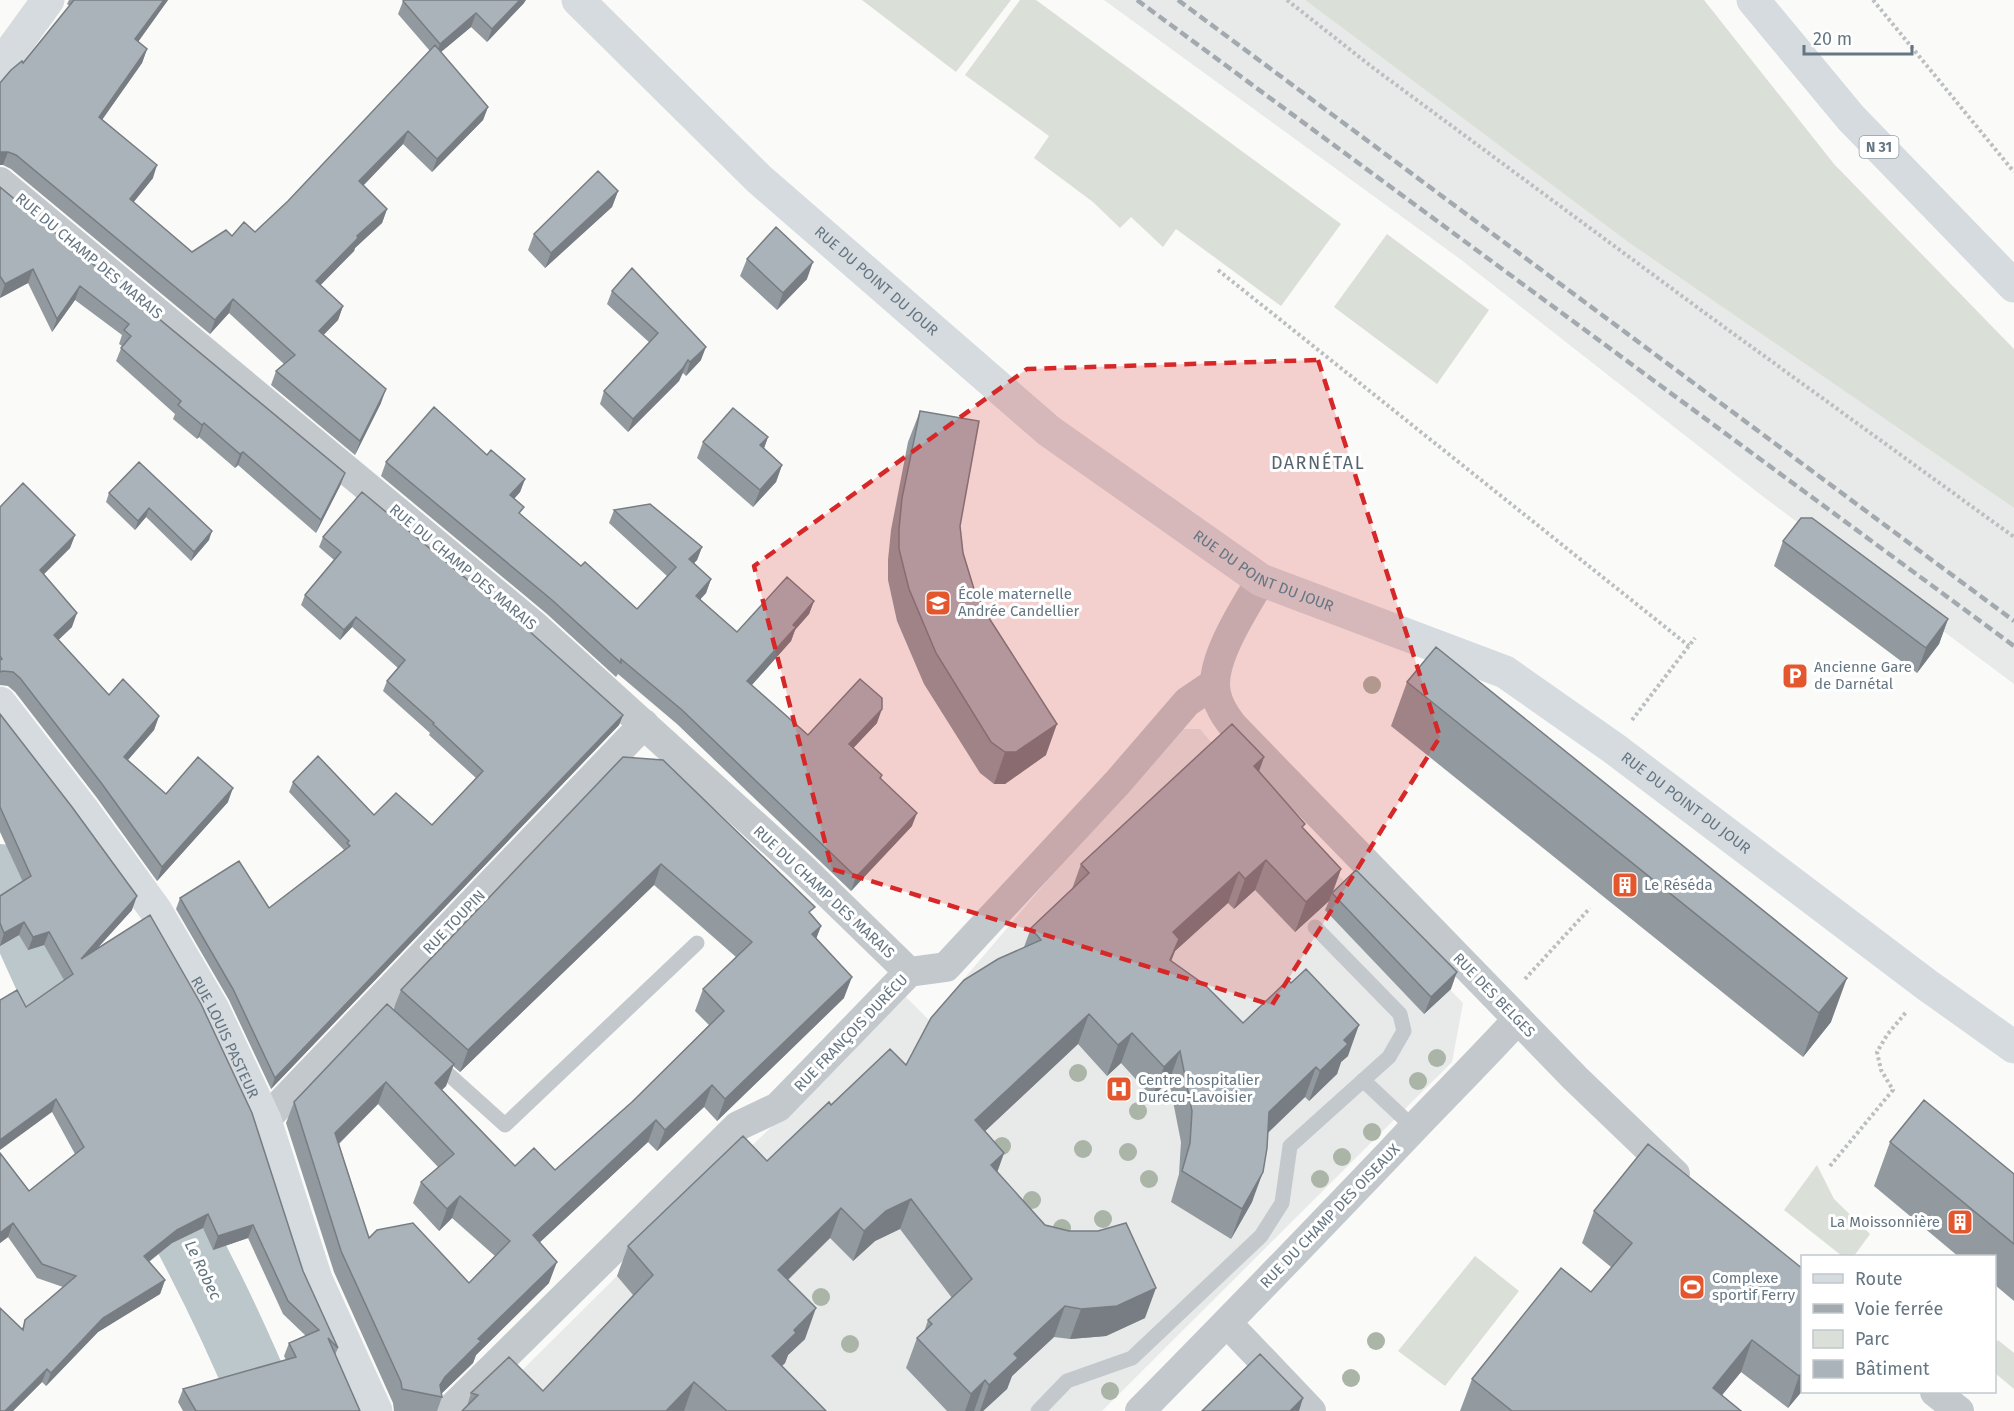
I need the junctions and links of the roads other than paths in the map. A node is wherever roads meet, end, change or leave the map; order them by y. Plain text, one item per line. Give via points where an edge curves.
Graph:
1 (48, 0) edge
2 (578, 0) edge
3 (1753, 0) edge
4 (0, 66) edge
5 (0, 182) edge
6 (2014, 286) edge
7 (1261, 580) junction
8 (1215, 683) junction
9 (0, 703) edge
10 (644, 724) junction
11 (1315, 927) edge
12 (697, 943) dead end
13 (909, 972) junction
14 (1510, 1011) junction
15 (2014, 1047) edge
16 (425, 1054) edge
17 (1363, 1080) junction
18 (265, 1120) junction
19 (1414, 1128) junction
20 (1695, 1191) edge
21 (1227, 1323) junction
22 (1936, 1393) edge
23 (376, 1411) edge
24 (448, 1411) edge
25 (1038, 1411) edge
26 (1140, 1411) edge
27 (1311, 1411) edge
28 (1959, 1411) edge

1 - 4 street
2 - 7 street, RUE DU POINT DU JOUR via 759,179 1049,431
3 - 6 street, N 31 via 1851,118
5 - 10 street, RUE DU CHAMP DES MARAIS via 536,627
7 - 8 street via 1225,645
7 - 15 street, RUE DU POINT DU JOUR via 1505,672 1612,747
8 - 13 street, RUE FRANÇOIS DURÉCU via 1187,702 946,967
8 - 14 street, RUE DES BELGES via 1224,714 1234,727
9 - 18 street, RUE LOUIS PASTEUR via 156,910 213,1009
10 - 13 street, RUE DU CHAMP DES MARAIS
10 - 18 street, RUE TOUPIN via 377,1011
11 - 17 lane via 1400,1014 1404,1031 1389,1057
12 - 16 lane via 504,1125
13 - 24 street, RUE FRANÇOIS DURÉCU via 778,1107 738,1126
14 - 19 street, RUE DU CHAMP DES OISEAUX via 1458,1084
14 - 20 street, RUE DES BELGES via 1643,1145
17 - 19 lane
17 - 25 lane via 1290,1146 1282,1203 1261,1236 1132,1358 1067,1381
18 - 23 street, RUE LOUIS PASTEUR via 316,1279
19 - 21 street, RUE DU CHAMP DES OISEAUX
21 - 26 street, RUE DU CHAMP DES OISEAUX
21 - 27 street
22 - 28 street

